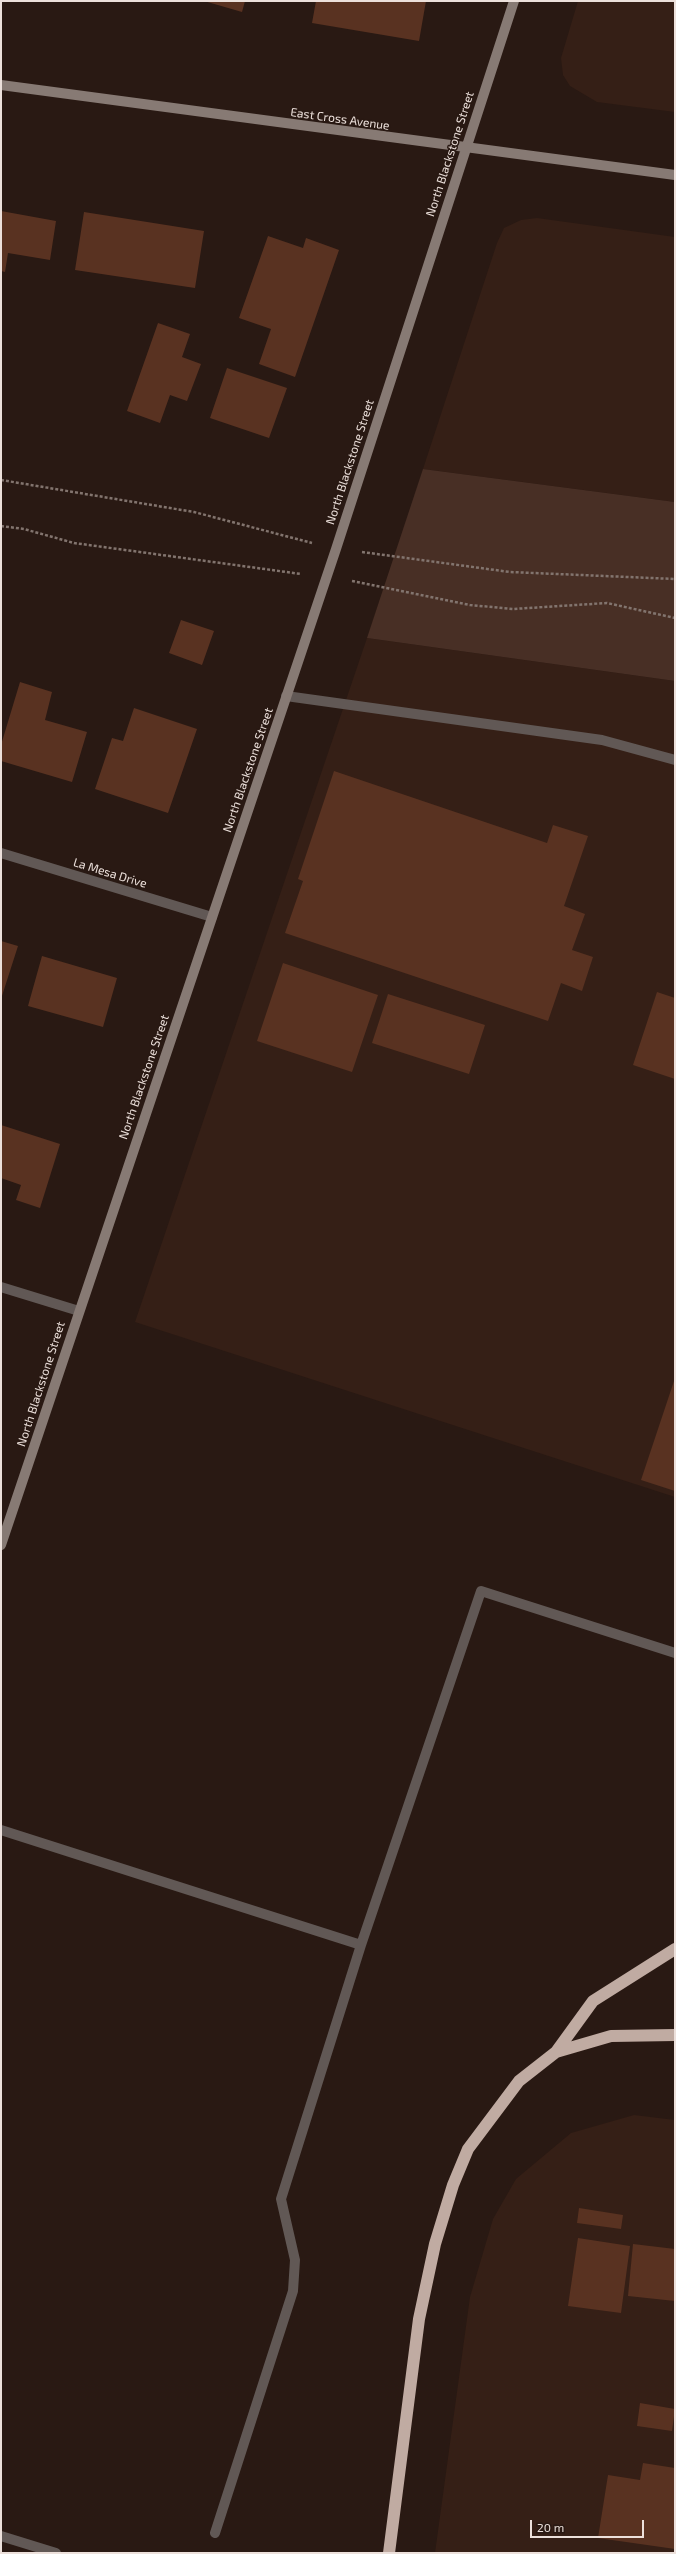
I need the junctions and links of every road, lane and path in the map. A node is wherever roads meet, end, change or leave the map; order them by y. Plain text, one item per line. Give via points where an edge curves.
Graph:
1 (514, 1) edge
2 (1, 85) edge
3 (466, 148) junction
4 (675, 175) edge
5 (286, 696) junction
6 (675, 760) edge
7 (1, 853) edge
8 (212, 917) junction
9 (1, 1287) edge
10 (79, 1311) junction
11 (1, 1544) edge
12 (675, 1653) edge
13 (1, 1830) edge
14 (361, 1945) junction
15 (675, 1949) edge
16 (675, 2035) edge
17 (556, 2052) junction
18 (216, 2533) dead end
19 (1, 2536) edge
20 (56, 2553) edge
21 (389, 2553) edge

1 - 3 main road, North Blackstone Street
2 - 3 main road, East Cross Avenue
3 - 4 main road, East Cross Avenue
3 - 5 main road, North Blackstone Street
5 - 6 street via 597,740
5 - 8 main road, North Blackstone Street
7 - 8 street, La Mesa Drive
8 - 10 main road, North Blackstone Street
9 - 10 street
10 - 11 main road, North Blackstone Street
12 - 14 street via 481,1591
13 - 14 street
14 - 18 street via 281,2199 295,2260 293,2291
15 - 17 highway via 593,2001
16 - 17 highway via 611,2036
17 - 21 highway via 518,2080 468,2149 453,2185 435,2244 419,2319
19 - 20 street

